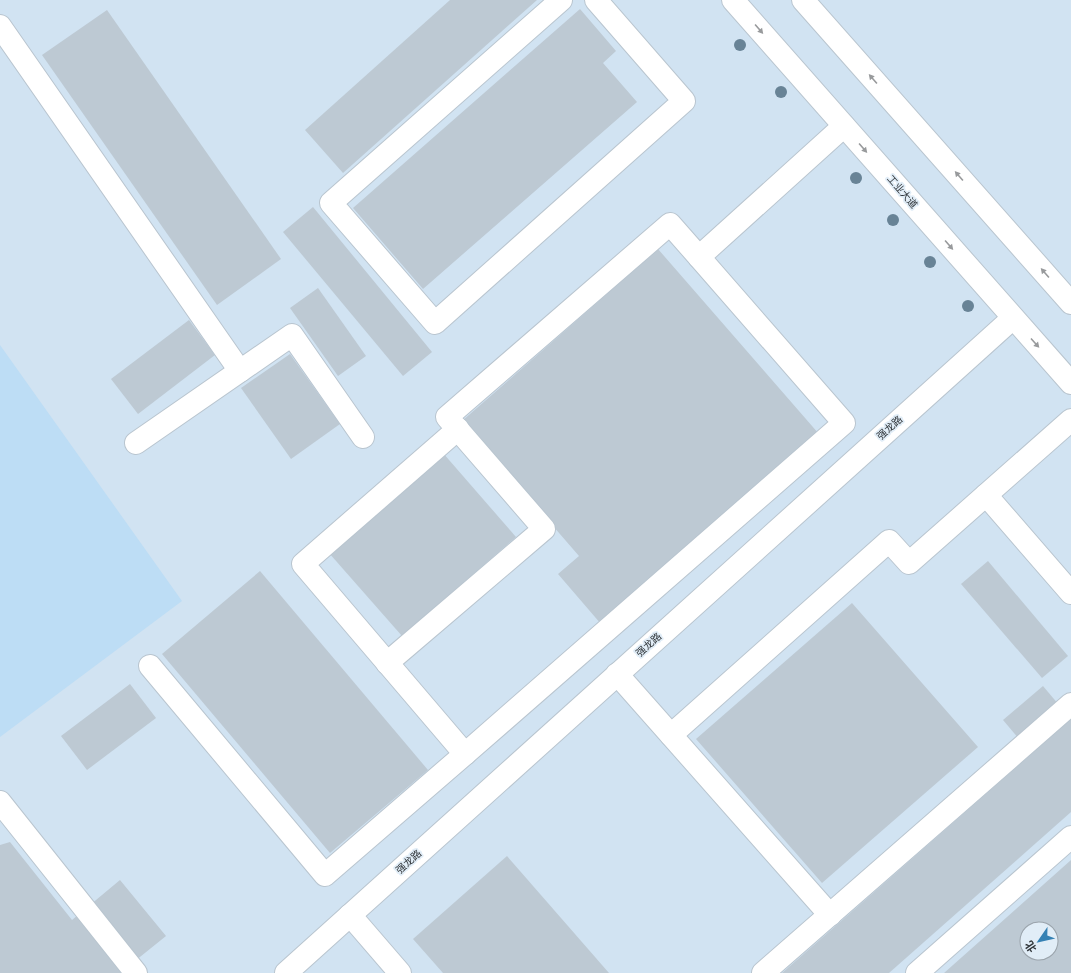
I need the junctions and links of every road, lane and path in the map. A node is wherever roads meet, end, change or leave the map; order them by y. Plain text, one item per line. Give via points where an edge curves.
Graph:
1 (561, 0) edge
2 (596, 0) edge
3 (733, 0) edge
4 (803, 0) edge
5 (2, 34) edge
6 (844, 126) junction
7 (699, 257) junction
8 (1071, 302) edge
9 (1013, 318) junction
10 (240, 371) junction
11 (1071, 383) edge
12 (1071, 420) edge
13 (458, 429) junction
14 (363, 437) dead end
15 (136, 444) dead end
16 (986, 495) junction
17 (1071, 593) edge
18 (386, 663) junction
19 (150, 666) dead end
20 (618, 674) junction
21 (1071, 704) edge
22 (671, 735) junction
23 (465, 754) junction
24 (0, 802) edge
25 (1071, 837) edge
26 (350, 915) junction
27 (830, 915) junction
28 (136, 973) edge
29 (286, 973) edge
30 (400, 973) edge
31 (763, 973) edge
32 (917, 973) edge

1 - 2 street via 331,203 435,323 684,101
3 -> 6 street, 工业大道
8 -> 4 street
5 - 10 street
6 - 7 street
6 -> 9 street, 工业大道
7 - 13 street via 670,224 447,417
7 - 23 street via 844,423
9 -> 11 street, 工业大道
9 - 20 street, 强龙路
10 - 14 street via 292,335
10 - 15 street
12 - 16 street
13 - 18 street via 303,564
13 - 18 street via 544,529
16 - 17 street
16 - 22 street via 909,563 889,541
18 - 23 street
19 - 23 street via 325,875
20 - 22 street
20 - 26 street, 强龙路
21 - 27 street
22 - 27 street
24 - 28 street
25 - 32 street
26 - 29 street, 强龙路
26 - 30 street
27 - 31 street

